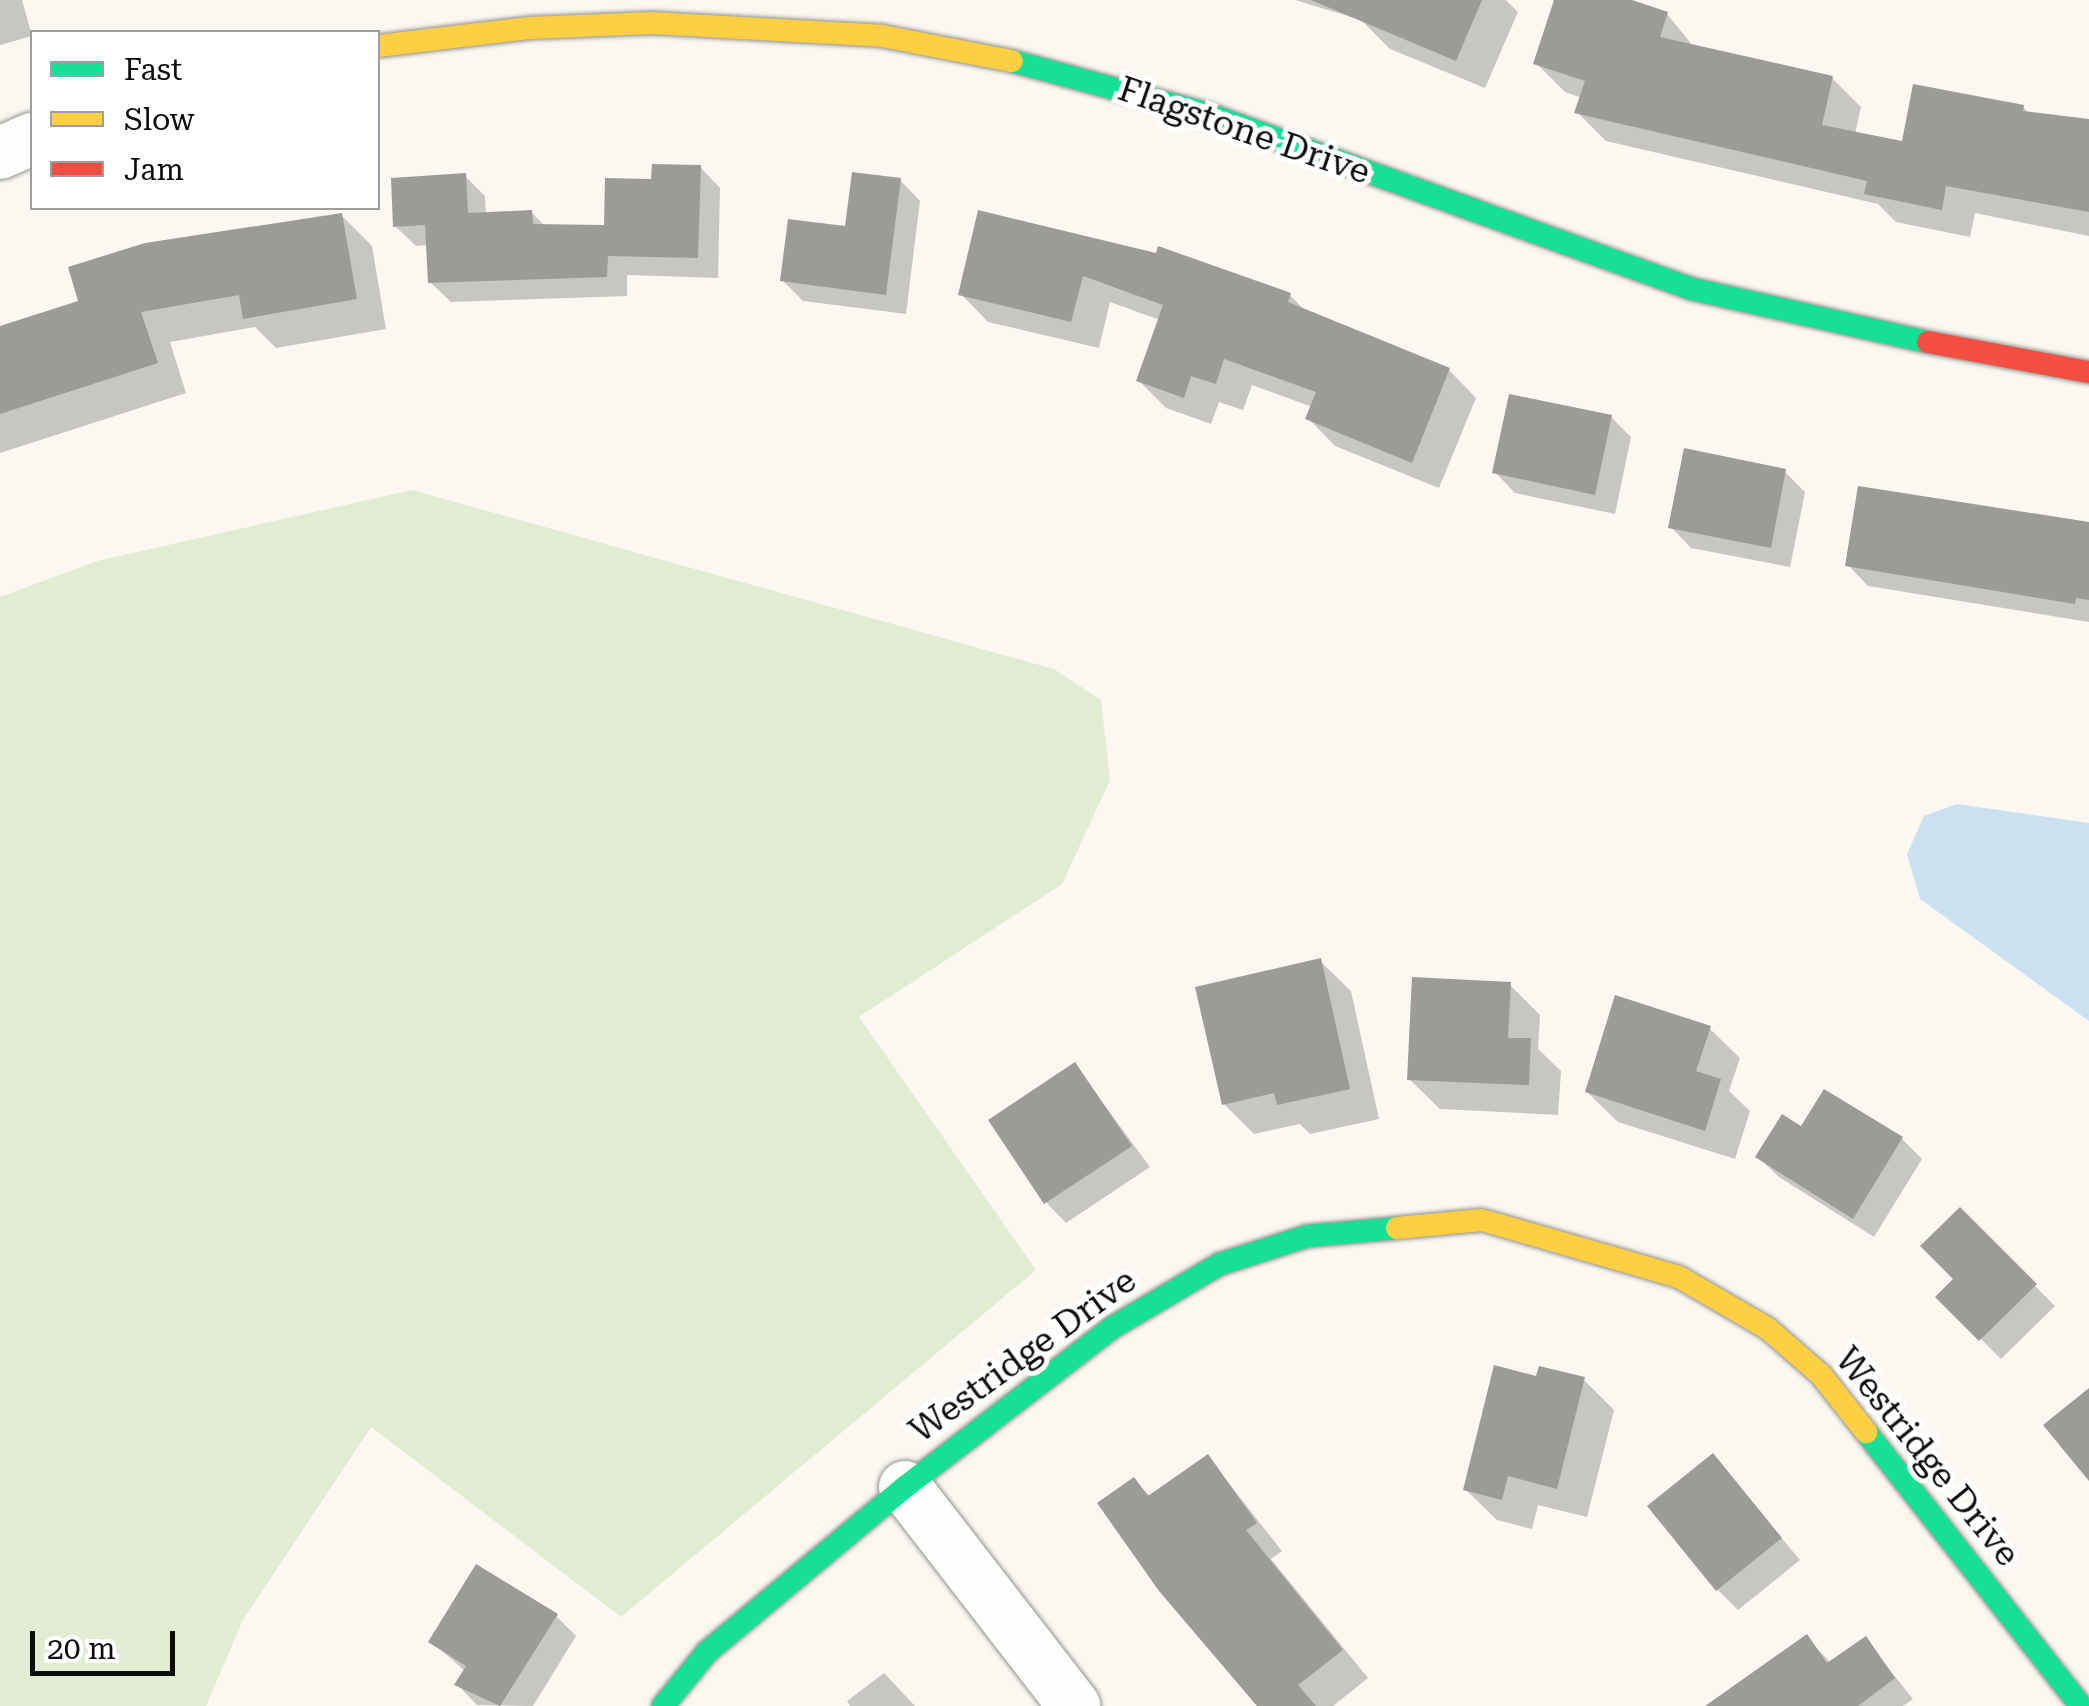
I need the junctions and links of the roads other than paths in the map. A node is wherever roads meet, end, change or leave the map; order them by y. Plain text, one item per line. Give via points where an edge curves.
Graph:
1 (380, 46) edge
2 (30, 141) edge
3 (0, 153) edge
4 (2089, 372) edge
5 (905, 1487) junction
6 (663, 1706) edge
7 (1074, 1706) edge
8 (2081, 1706) edge

1 - 4 street, Flagstone Drive via 529,28 652,23 882,36 986,54 1208,114 1692,289 1782,314
2 - 3 street
5 - 6 street, Westridge Drive via 707,1652
5 - 7 street
5 - 8 street, Westridge Drive via 1113,1326 1220,1264 1308,1236 1482,1220 1679,1277 1767,1328 1821,1375

